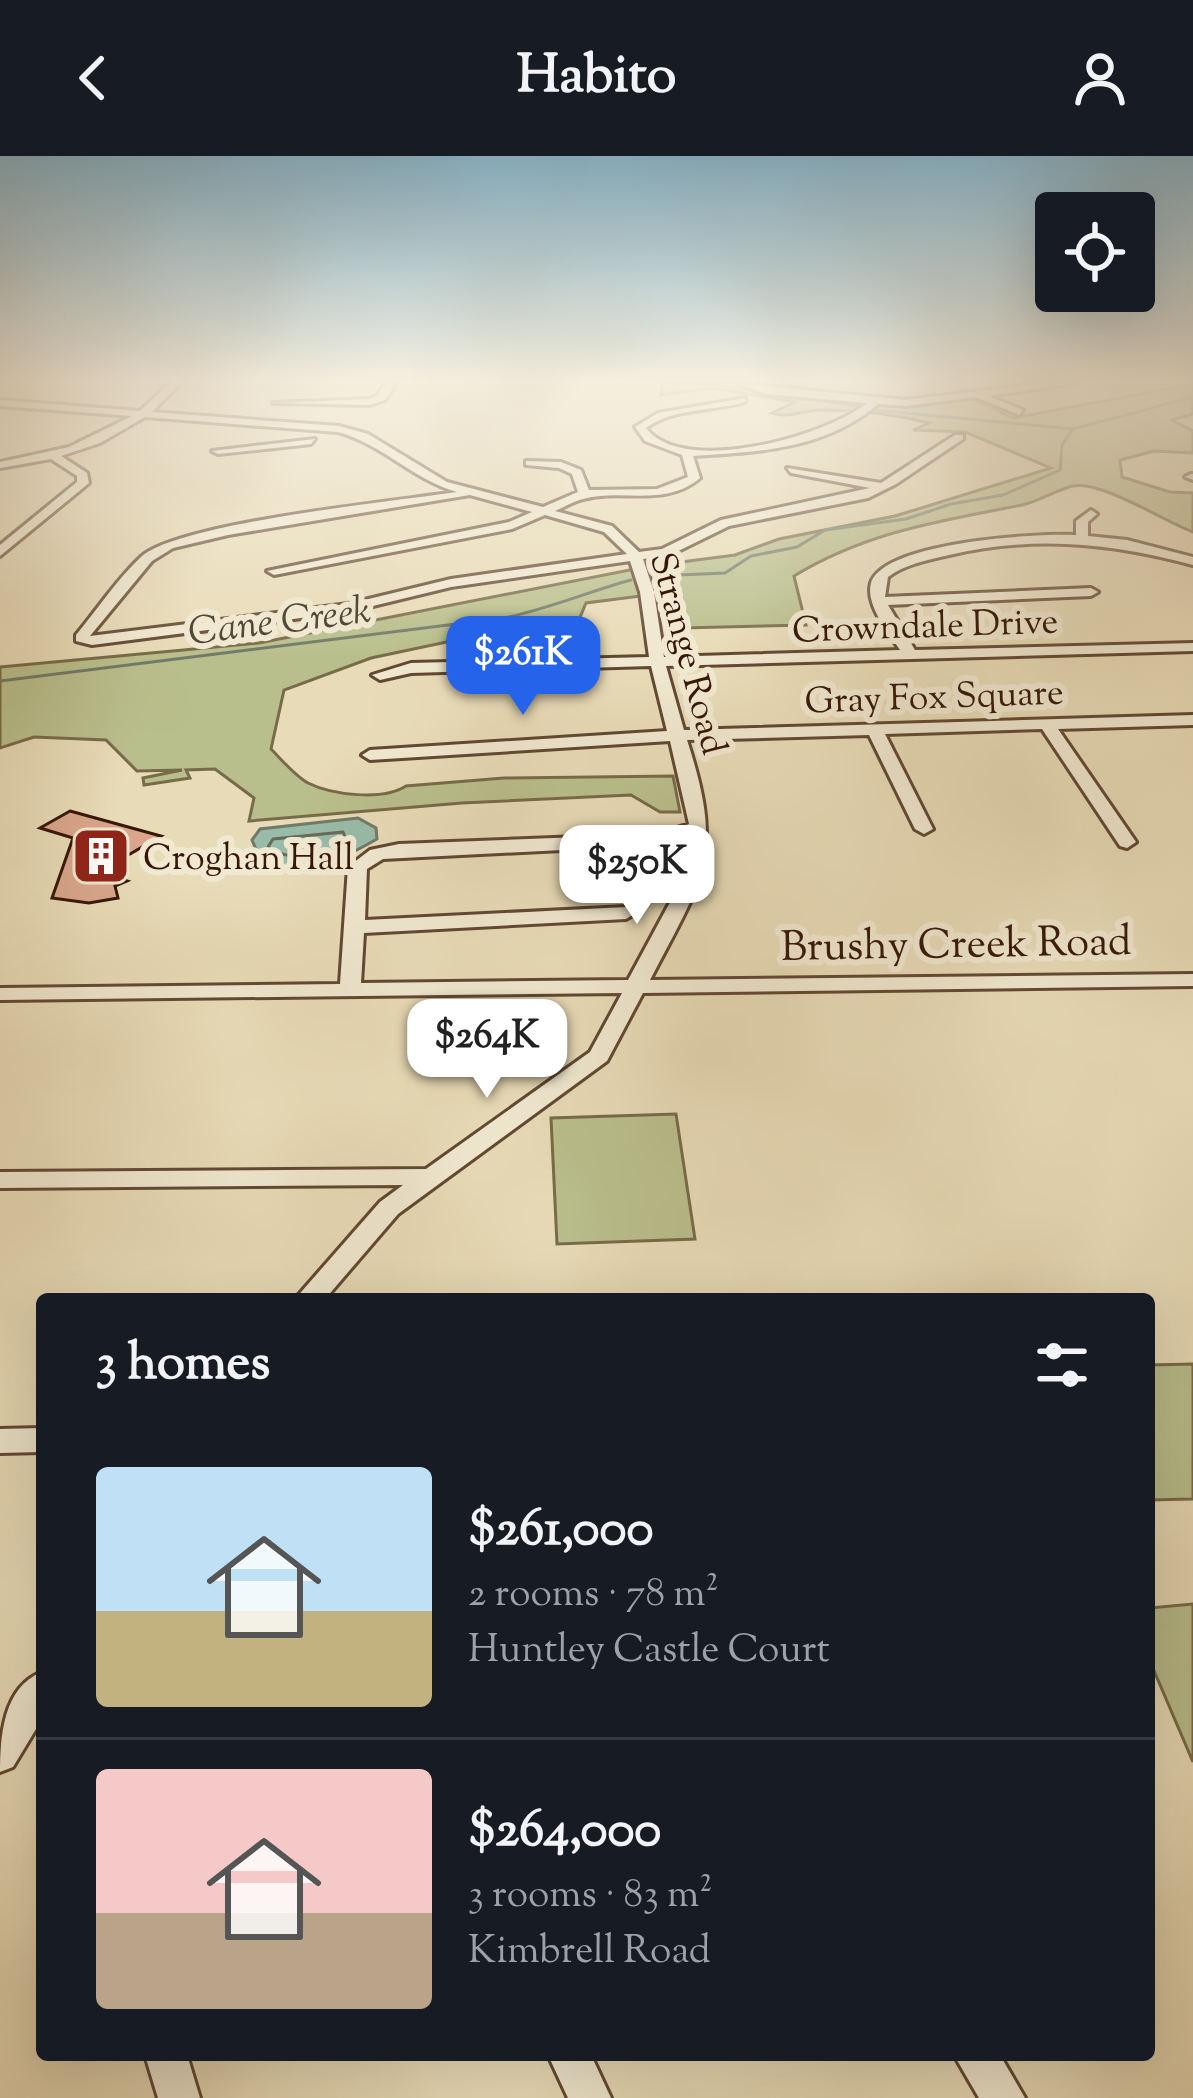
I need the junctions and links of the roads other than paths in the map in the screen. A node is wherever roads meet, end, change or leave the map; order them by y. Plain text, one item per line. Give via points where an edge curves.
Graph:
1 (77, 474) edge
2 (423, 474) edge
3 (576, 474) edge
4 (693, 474) edge
5 (810, 474) edge
6 (902, 474) edge
7 (882, 487) junction
8 (473, 493) junction
9 (584, 494) junction
10 (548, 511) junction
11 (1091, 514) dead end
12 (8, 523) dead end
13 (30, 524) junction
14 (1082, 538) junction
15 (0, 552) edge
16 (634, 555) junction
17 (1193, 561) edge
18 (274, 571) dead end
19 (1091, 592) dead end
20 (880, 601) junction
21 (1193, 647) edge
22 (910, 654) junction
23 (658, 662) junction
24 (380, 675) dead end
25 (1193, 720) edge
26 (1047, 725) junction
27 (875, 730) junction
28 (677, 736) junction
29 (370, 755) dead end
30 (698, 827) junction
31 (924, 829) dead end
32 (661, 838) junction
33 (1127, 842) dead end
34 (699, 852) junction
35 (626, 913) dead end
36 (354, 927) junction
37 (1193, 980) edge
38 (640, 986) junction
39 (350, 990) junction
40 (0, 994) edge
41 (430, 1177) junction
42 (0, 1180) edge
43 (314, 1293) edge
44 (36, 1440) edge
45 (0, 1441) edge
46 (36, 1698) edge
47 (0, 1755) edge
48 (168, 2061) edge
49 (572, 2061) edge
50 (979, 2061) edge
51 (179, 2098) edge
52 (590, 2098) edge
53 (1004, 2098) edge

1 - 13 street via 85,480
2 - 8 street, Strange Road
3 - 9 street
4 - 9 street via 683,486
5 - 7 street
6 - 7 street
7 - 16 street via 725,523 665,552
8 - 10 street, Strange Road
8 - 16 street via 169,545 147,558 81,638 348,608
9 - 10 street
10 - 16 street, Strange Road via 608,529
10 - 18 street via 499,528
11 - 14 street
12 - 13 street
13 - 15 street
14 - 17 street
14 - 20 street via 997,540 908,562 882,575
16 - 23 street, Strange Road
19 - 20 street
20 - 22 street, Gray Fox Square
21 - 22 street, Crowndale Drive
22 - 23 street, Crowndale Drive
23 - 24 street, Crowndale Drive
23 - 28 street, Strange Road
25 - 26 street, Gray Fox Square
26 - 27 street, Gray Fox Square
26 - 33 street
27 - 28 street, Gray Fox Square
27 - 31 street
28 - 29 street, Gray Fox Square
28 - 30 street, Strange Road
30 - 32 street
30 - 34 street, Strange Road
32 - 34 street
32 - 36 street via 377,854 358,867
34 - 38 street, Strange Road
35 - 36 street
36 - 39 street
37 - 38 street, Brushy Creek Road
38 - 39 street, Brushy Creek Road
38 - 41 street, Strange Road via 599,1056
39 - 40 street, Brushy Creek Road
41 - 42 street
41 - 43 street, Strange Road via 376,1221
44 - 45 street
46 - 47 street
48 - 51 street
49 - 52 street
50 - 53 street

